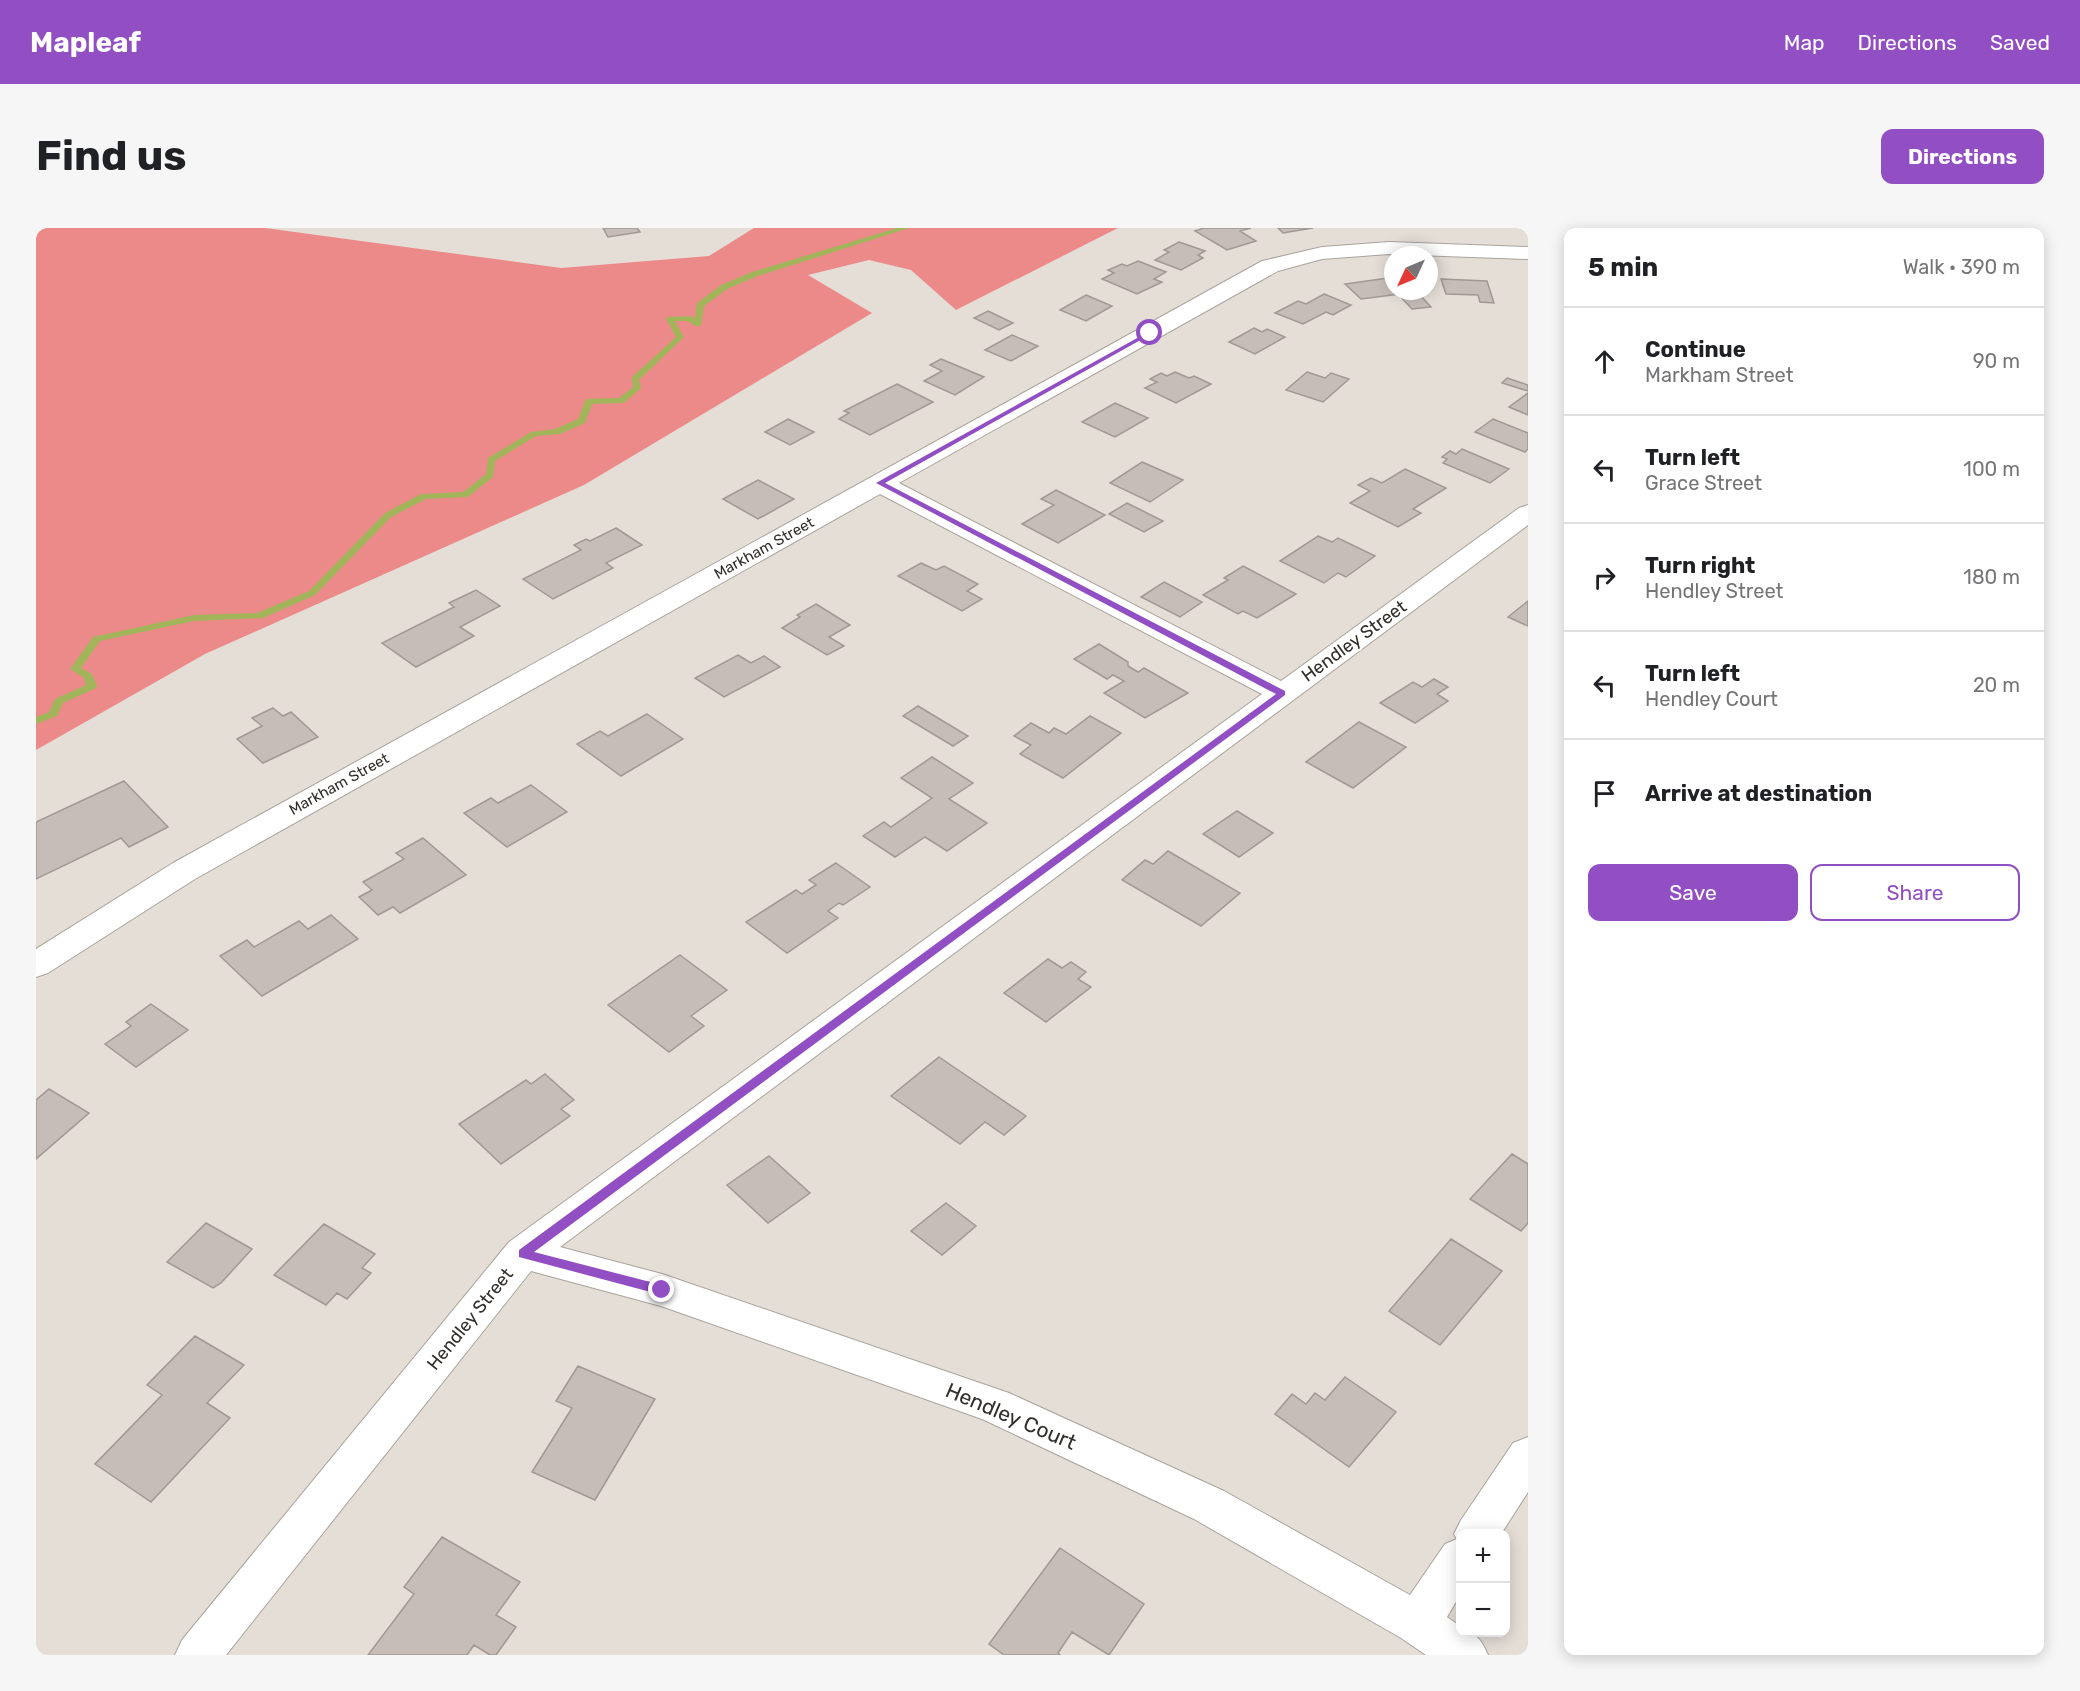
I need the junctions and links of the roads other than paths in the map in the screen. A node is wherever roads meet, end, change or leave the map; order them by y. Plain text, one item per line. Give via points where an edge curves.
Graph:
1 (1528, 253) edge
2 (879, 483) junction
3 (1528, 513) edge
4 (1282, 693) junction
5 (36, 965) edge
6 (523, 1254) junction
7 (1528, 1456) edge
8 (1479, 1529) edge
9 (1456, 1565) edge
10 (1417, 1623) junction
11 (198, 1655) edge
12 (1465, 1655) edge

1 - 2 street, Markham Street via 1389,248 1322,253 1270,266
2 - 4 street
2 - 5 street, Markham Street via 184,871
3 - 4 street, Hendley Street
4 - 6 street, Hendley Street
6 - 10 street, Hendley Court via 662,1290 995,1406 1209,1505
6 - 11 street, Hendley Street
7 - 8 street
9 - 10 street
10 - 12 street, Hendley Court

